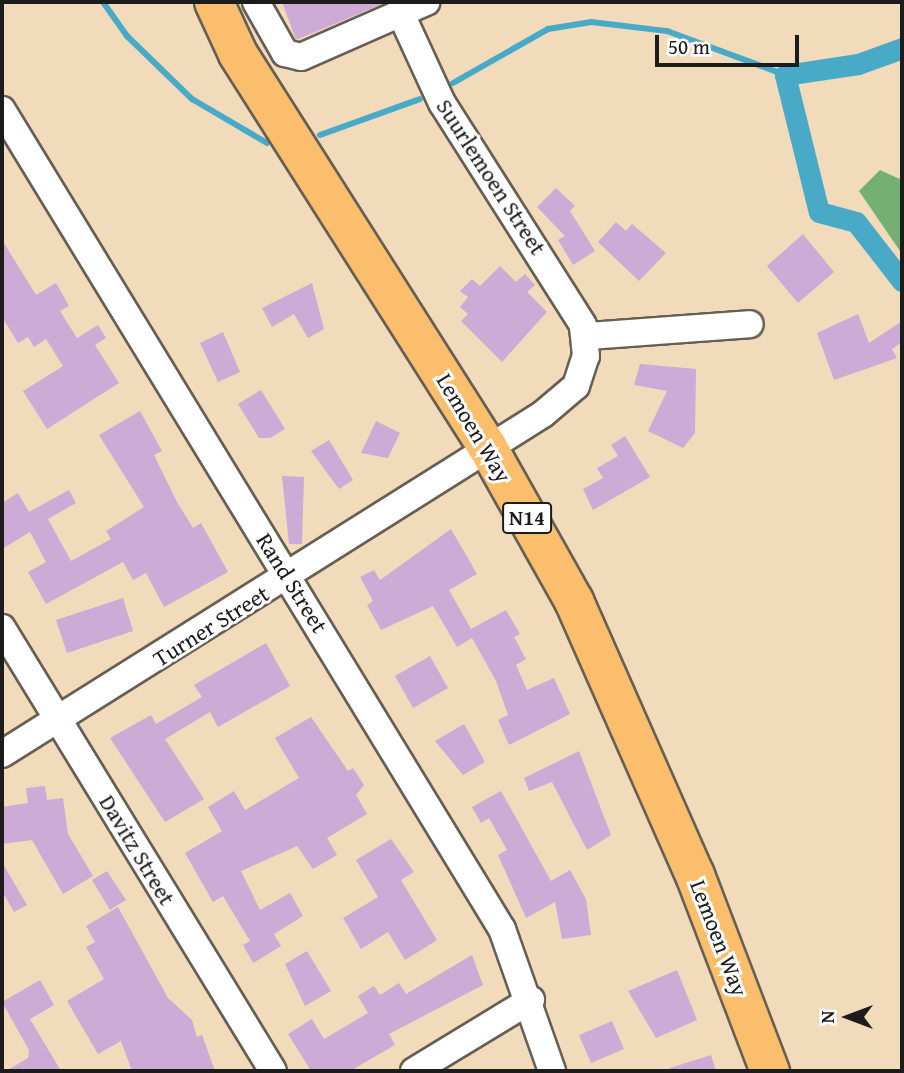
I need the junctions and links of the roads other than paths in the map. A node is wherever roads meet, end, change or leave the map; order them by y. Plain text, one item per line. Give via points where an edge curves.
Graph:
1 (214, 2) edge
2 (256, 2) edge
3 (426, 2) edge
4 (401, 14) junction
5 (2, 110) edge
6 (750, 324) dead end
7 (588, 336) junction
8 (487, 446) junction
9 (288, 577) junction
10 (2, 628) edge
11 (59, 720) junction
12 (2, 754) edge
13 (531, 1000) junction
14 (273, 1071) edge
15 (414, 1071) edge
16 (552, 1071) edge
17 (770, 1071) edge

1 - 8 highway, Lemoen Way / N14 via 238,54
2 - 4 street via 276,43 293,57 316,53
3 - 4 street
4 - 7 street, Suurlemoen Street via 442,103
5 - 9 street, Rand Street
6 - 7 street
7 - 8 street via 581,377 568,397
8 - 9 street, Turner Street
8 - 17 highway, Lemoen Way / N14 via 574,601 695,875
9 - 11 street, Turner Street
9 - 13 street, Rand Street via 502,929
10 - 11 street, Davitz Street
11 - 12 street, Turner Street
11 - 14 street, Davitz Street
13 - 15 street
13 - 16 street, Rand Street

